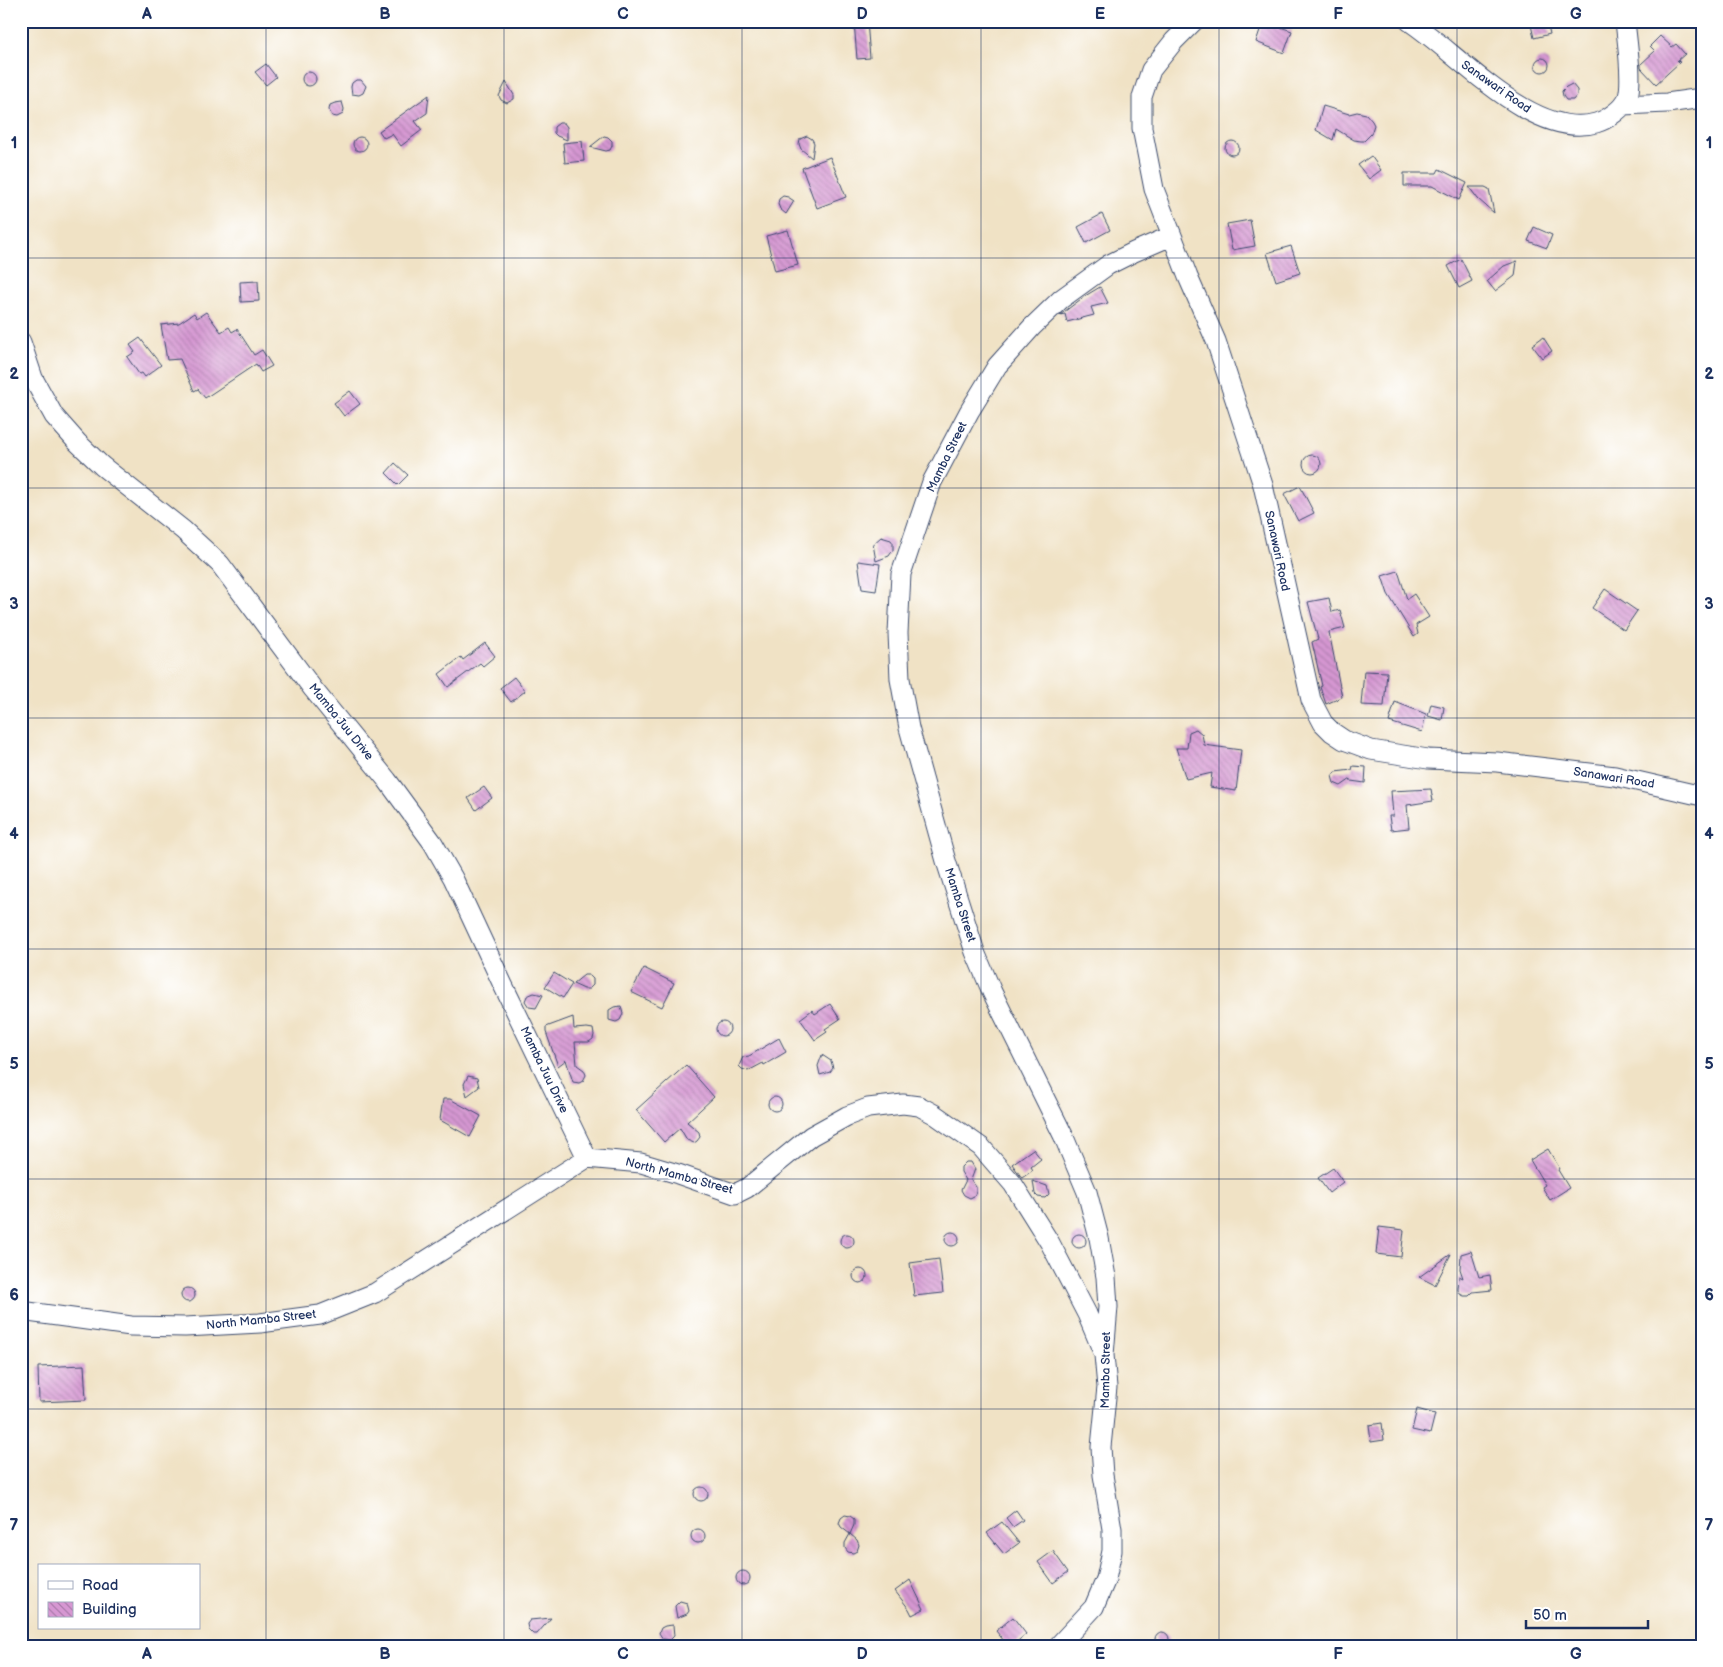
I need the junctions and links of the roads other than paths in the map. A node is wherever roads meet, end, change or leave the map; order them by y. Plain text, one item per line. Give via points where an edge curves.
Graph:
1 (1194, 21) edge
2 (1409, 21) edge
3 (1625, 21) edge
4 (1702, 98) edge
5 (1623, 105) junction
6 (1172, 236) junction
7 (21, 342) edge
8 (1702, 796) edge
9 (587, 1158) junction
10 (21, 1311) edge
11 (1104, 1355) junction
12 (1058, 1646) edge

1 - 6 street, Sanawari Road via 1151,70 1142,96 1142,128 1154,188
2 - 5 street, Sanawari Road via 1506,96 1538,116 1568,126 1584,126 1603,121
3 - 5 street via 1630,70 1628,97
4 - 5 street
6 - 8 street, Sanawari Road via 1216,341 1262,485 1311,700 1323,723 1344,740 1371,750 1428,759 1497,762 1615,776
6 - 11 street, Mamba Street via 1108,266 1061,299 997,366 932,482 902,574 898,633 900,679 909,728 975,952 1087,1192 1106,1276 1108,1307
7 - 9 street, Mamba Juu Drive via 33,378 54,416 102,466 183,530 220,564 433,843 453,878
9 - 10 street, North Mamba Street via 376,1293 320,1314 260,1323 185,1327 131,1326
9 - 11 street, North Mamba Street via 640,1163 735,1194 747,1188 811,1136 847,1116 868,1108 903,1104 919,1106 981,1147 1013,1184 1067,1274
11 - 12 street, Mamba Street via 1107,1387 1101,1448 1112,1551 1106,1579 1094,1607

